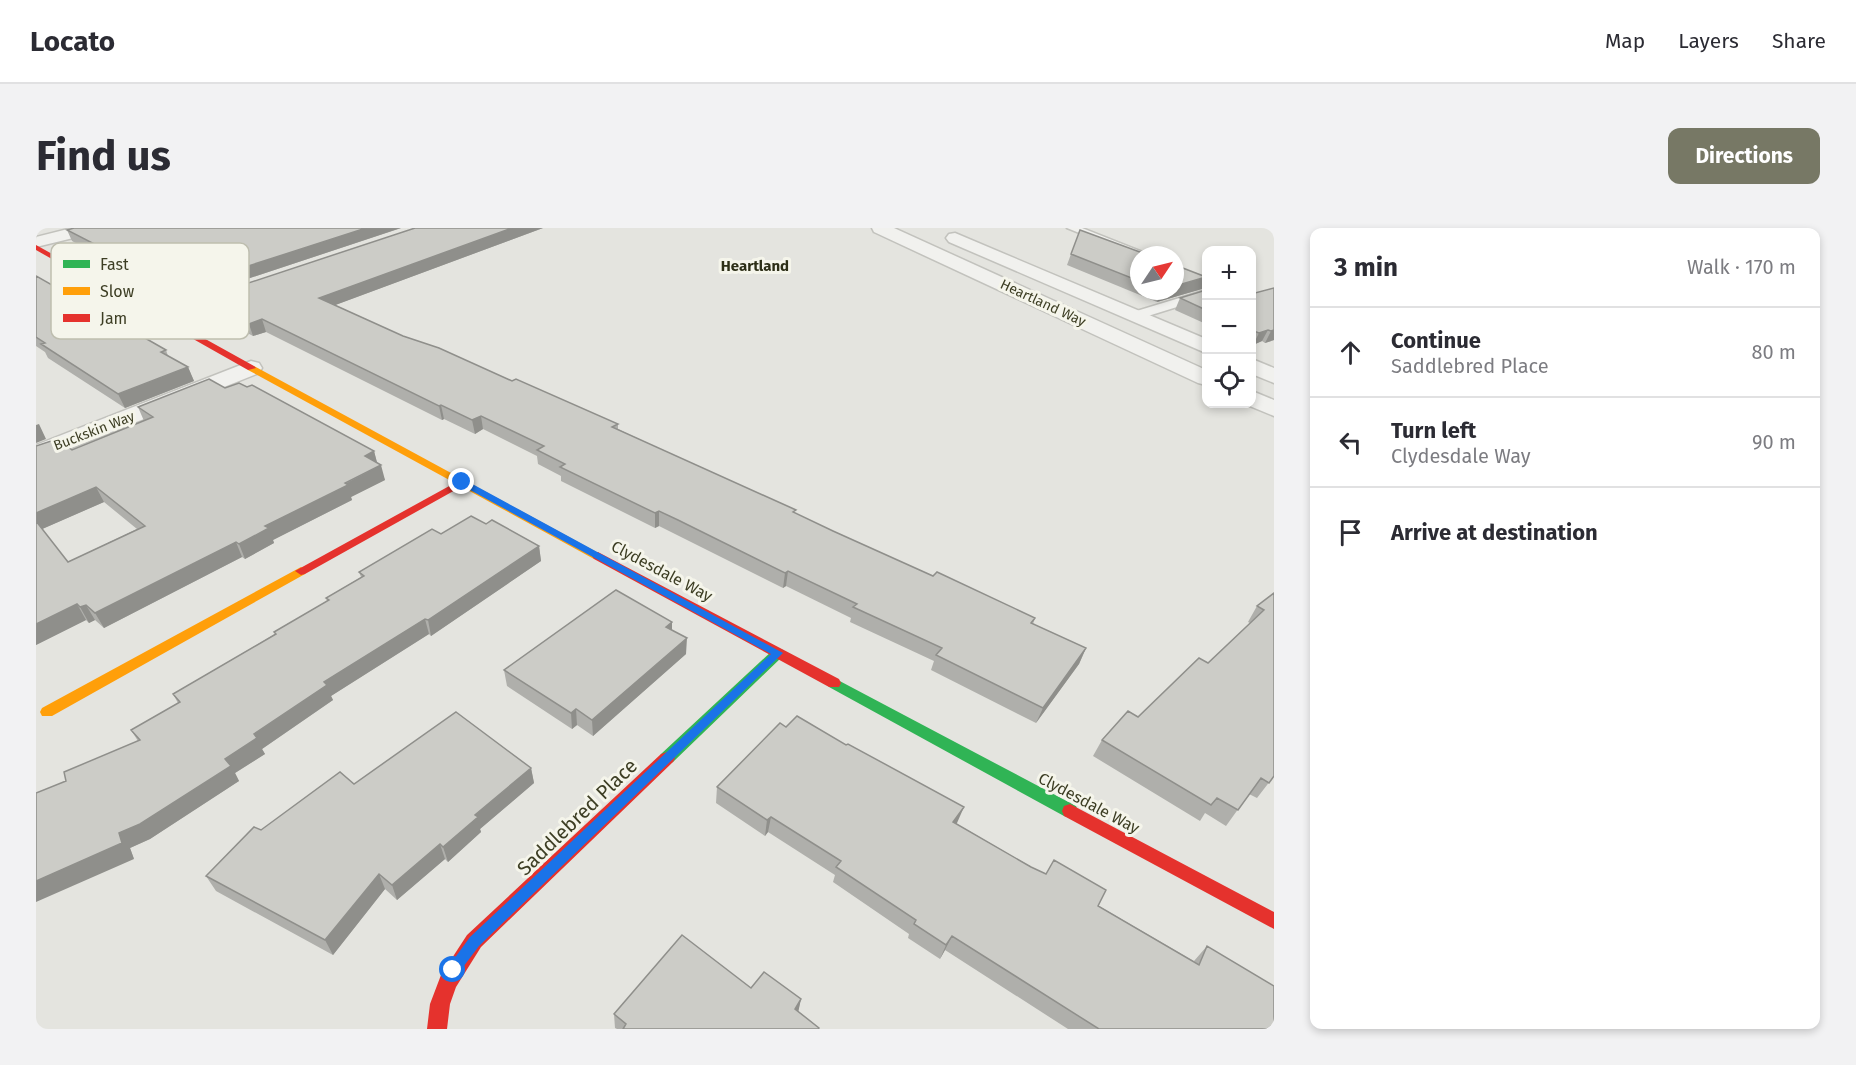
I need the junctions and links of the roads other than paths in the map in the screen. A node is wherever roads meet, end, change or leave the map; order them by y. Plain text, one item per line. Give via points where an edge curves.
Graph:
1 (92, 228) edge
2 (1072, 228) edge
3 (886, 229) edge
4 (942, 233) dead end
5 (36, 244) edge
6 (1130, 250) edge
7 (51, 253) edge
8 (256, 285) edge
9 (249, 287) edge
10 (1202, 295) edge
11 (1136, 316) junction
12 (200, 339) edge
13 (1202, 345) edge
14 (251, 368) junction
15 (1202, 376) edge
16 (1256, 400) edge
17 (1274, 409) edge
18 (36, 453) edge
19 (462, 482) junction
20 (778, 653) junction
21 (47, 712) dead end
22 (1274, 921) edge
23 (437, 1029) edge

1 - 5 street
2 - 6 lane
3 - 15 street, Heartland Way
4 - 11 street, Heartland Way
5 - 7 street, Clydesdale Way
8 - 9 street
10 - 11 lane
11 - 13 street, Heartland Way
12 - 14 street, Clydesdale Way
14 - 18 street, Buckskin Way
14 - 19 street, Clydesdale Way
16 - 17 street
19 - 20 street, Clydesdale Way
19 - 21 street
20 - 22 street, Clydesdale Way
20 - 23 street, Saddlebred Place via 474,941 453,970 437,1011

